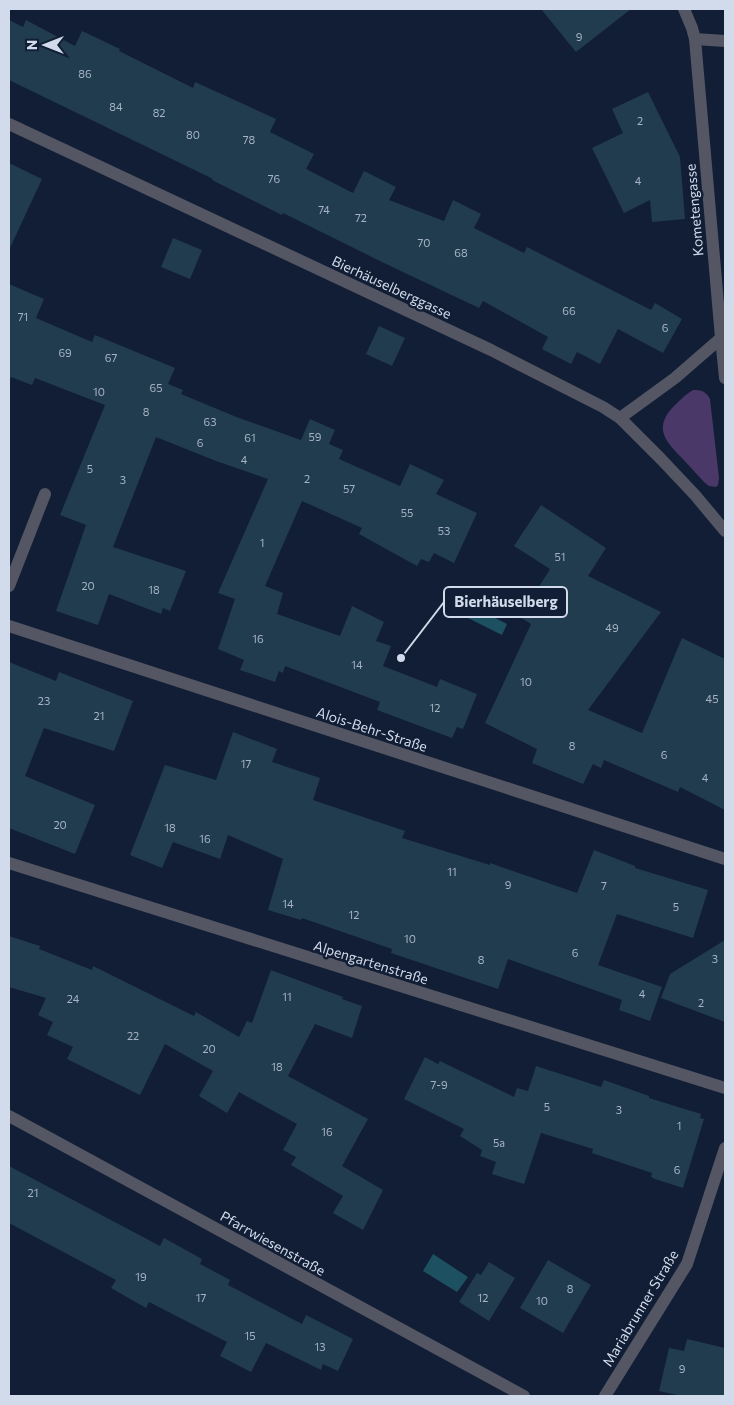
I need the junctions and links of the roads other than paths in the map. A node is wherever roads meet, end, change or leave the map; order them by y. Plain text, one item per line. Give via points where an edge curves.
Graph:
1 (684, 9) edge
2 (695, 39) junction
3 (725, 41) edge
4 (9, 124) edge
5 (721, 338) junction
6 (725, 378) edge
7 (620, 418) junction
8 (45, 494) dead end
9 (725, 531) edge
10 (9, 586) edge
11 (9, 626) edge
12 (725, 859) edge
13 (9, 864) edge
14 (725, 1088) edge
15 (9, 1116) edge
16 (725, 1148) edge
17 (524, 1396) edge
18 (605, 1396) edge

1 - 2 street, Kometengasse
2 - 3 street
2 - 5 street, Kometengasse
4 - 7 street, Bierhäuselberggasse via 491,350
5 - 6 street, Kometengasse
5 - 7 street via 676,378
7 - 9 street, Bierhäuselberggasse via 695,495
8 - 10 street
11 - 12 street, Alois-Behr-Straße
13 - 14 street, Alpengartenstraße
15 - 17 street, Pfarrwiesenstraße
16 - 18 street, Mariabrunner Straße via 687,1264

